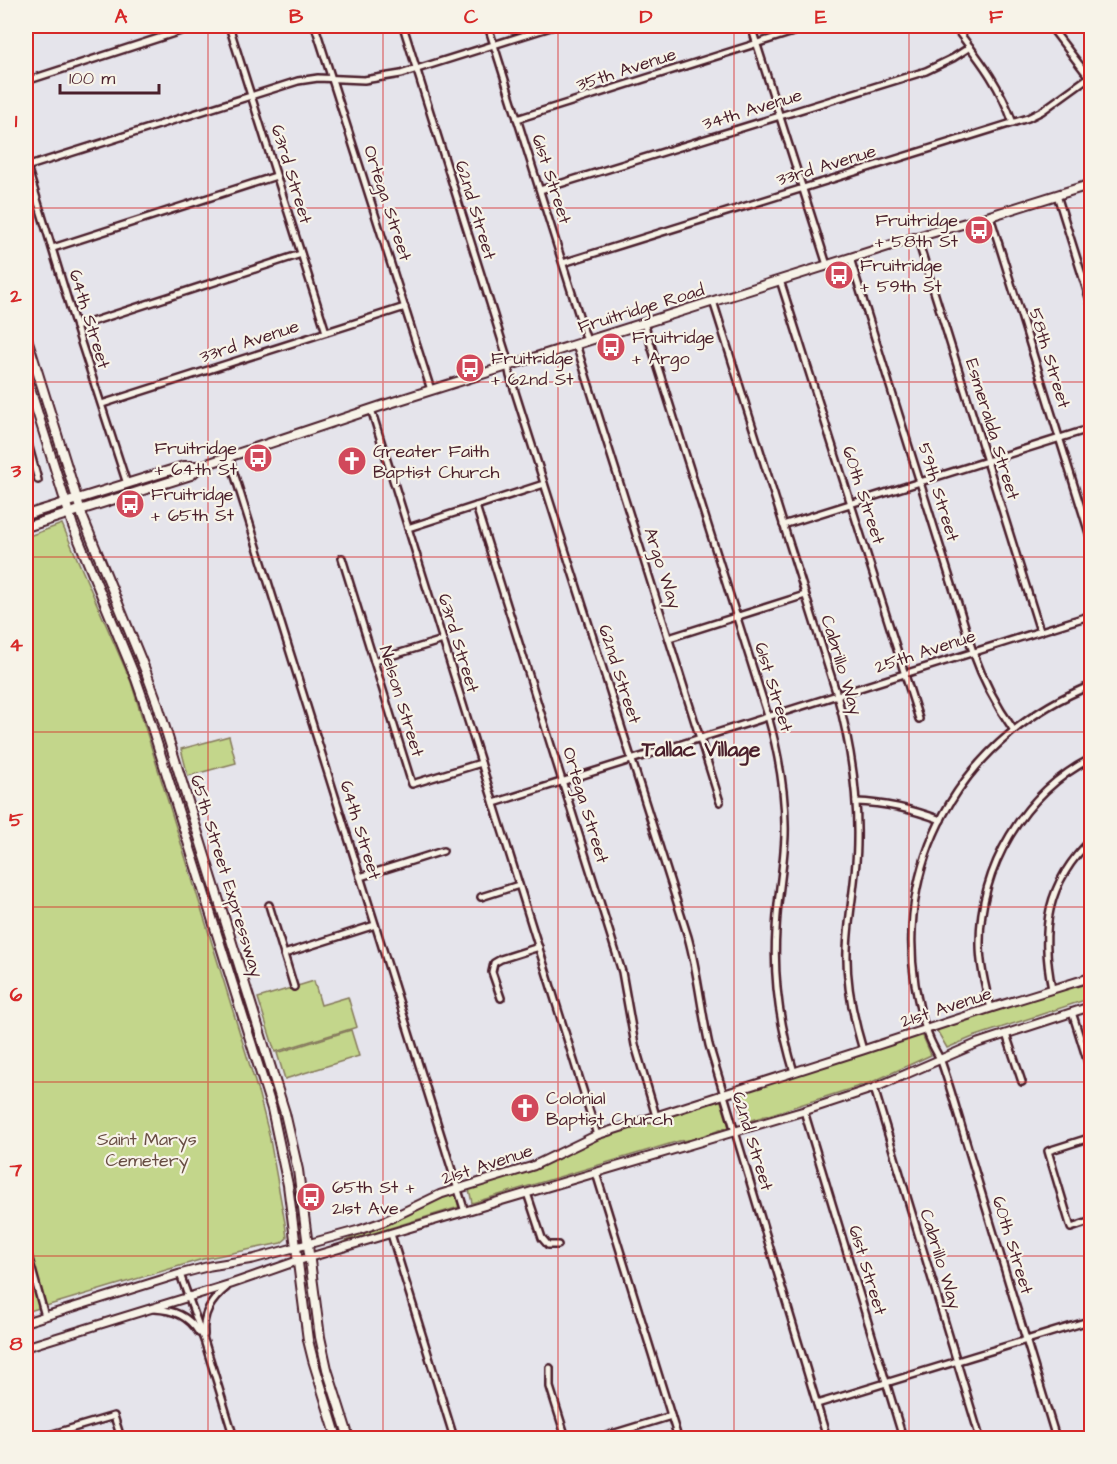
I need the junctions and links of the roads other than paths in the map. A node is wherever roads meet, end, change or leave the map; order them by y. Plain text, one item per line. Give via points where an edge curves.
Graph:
1 (196, 26) edge
2 (229, 26) edge
3 (315, 26) edge
4 (403, 26) edge
5 (488, 26) edge
6 (554, 26) edge
7 (751, 26) edge
8 (812, 26) edge
9 (954, 26) edge
10 (1050, 26) edge
11 (757, 43) junction
12 (494, 45) junction
13 (970, 47) junction
14 (416, 69) junction
15 (333, 79) junction
16 (1090, 79) edge
17 (26, 81) edge
18 (252, 96) junction
19 (780, 116) junction
20 (517, 119) junction
21 (1013, 123) junction
22 (26, 166) edge
23 (276, 176) junction
24 (1092, 184) edge
25 (803, 188) junction
26 (540, 190) junction
27 (1057, 195) junction
28 (990, 216) junction
29 (917, 237) junction
30 (53, 248) junction
31 (301, 254) junction
32 (850, 258) junction
33 (563, 263) junction
34 (827, 265) junction
35 (780, 280) junction
36 (713, 301) junction
37 (405, 307) junction
38 (1092, 307) edge
39 (644, 323) junction
40 (76, 327) junction
41 (326, 332) junction
42 (26, 335) edge
43 (587, 341) junction
44 (576, 344) junction
45 (508, 366) junction
46 (26, 376) edge
47 (431, 390) junction
48 (102, 404) junction
49 (371, 409) junction
50 (1092, 428) edge
51 (26, 436) edge
52 (1059, 439) junction
53 (229, 457) junction
54 (988, 461) junction
55 (201, 466) junction
56 (38, 480) dead end
57 (920, 482) junction
58 (127, 484) junction
59 (544, 484) junction
60 (77, 500) junction
61 (65, 503) junction
62 (851, 504) junction
63 (477, 506) junction
64 (80, 511) junction
65 (69, 514) junction
66 (26, 515) edge
67 (783, 525) junction
68 (26, 527) edge
69 (408, 528) junction
70 (1092, 543) edge
71 (342, 558) dead end
72 (805, 596) junction
73 (1092, 615) edge
74 (737, 617) junction
75 (1040, 631) junction
76 (669, 638) junction
77 (443, 640) junction
78 (973, 652) junction
79 (374, 661) junction
80 (905, 674) junction
81 (1092, 685) edge
82 (837, 695) junction
83 (768, 717) junction
84 (919, 719) dead end
85 (1013, 729) junction
86 (700, 738) junction
87 (1092, 758) edge
88 (632, 760) junction
89 (481, 763) junction
90 (563, 782) junction
91 (720, 802) dead end
92 (856, 802) junction
93 (494, 803) junction
94 (941, 820) junction
95 (1092, 839) edge
96 (443, 851) dead end
97 (360, 877) junction
98 (519, 885) junction
99 (481, 897) dead end
100 (269, 905) dead end
101 (375, 925) junction
102 (539, 947) junction
103 (284, 954) junction
104 (1092, 977) edge
105 (294, 987) dead end
106 (1052, 989) junction
107 (501, 998) dead end
108 (1092, 1006) edge
109 (991, 1008) junction
110 (1072, 1012) junction
111 (926, 1029) junction
112 (1006, 1034) junction
113 (863, 1050) junction
114 (940, 1060) junction
115 (1088, 1063) dead end
116 (794, 1072) junction
117 (1022, 1082) dead end
118 (874, 1088) junction
119 (724, 1094) junction
120 (804, 1111) junction
121 (656, 1116) junction
122 (735, 1132) junction
123 (597, 1135) junction
124 (1092, 1137) edge
125 (596, 1173) junction
126 (458, 1188) junction
127 (527, 1193) junction
128 (465, 1212) junction
129 (1092, 1221) edge
130 (392, 1234) junction
131 (308, 1244) junction
132 (558, 1245) dead end
133 (26, 1248) edge
134 (296, 1248) junction
135 (310, 1258) junction
136 (297, 1261) junction
137 (180, 1274) junction
138 (231, 1284) junction
139 (188, 1297) junction
140 (150, 1309) junction
141 (45, 1316) junction
142 (1092, 1320) edge
143 (26, 1322) edge
144 (1026, 1341) junction
145 (205, 1343) junction
146 (26, 1347) edge
147 (957, 1362) junction
148 (550, 1368) dead end
149 (886, 1383) junction
150 (817, 1404) junction
151 (671, 1416) junction
152 (39, 1438) edge
153 (121, 1438) edge
154 (234, 1438) edge
155 (337, 1438) edge
156 (349, 1438) edge
157 (454, 1438) edge
158 (566, 1438) edge
159 (599, 1438) edge
160 (678, 1438) edge
161 (827, 1438) edge
162 (903, 1438) edge
163 (980, 1438) edge
164 (1056, 1438) edge

1 - 17 street
2 - 18 street, 63rd Street
3 - 15 street, Ortega Street
4 - 14 street, 62nd Street
5 - 12 street, 61st Street
6 - 12 street
7 - 11 street
8 - 11 street, 35th Avenue
9 - 13 street
10 - 16 street
11 - 19 street
11 - 20 street, 35th Avenue
12 - 14 street
12 - 20 street, 61st Street
13 - 19 street, 34th Avenue via 926,71
13 - 21 street via 999,90
14 - 15 street via 372,79
14 - 45 street, 62nd Street
15 - 18 street via 307,79
15 - 37 street, Ortega Street
16 - 21 street, 33rd Avenue via 1034,116
18 - 22 street
18 - 23 street, 63rd Street
19 - 25 street
19 - 26 street, 34th Avenue
20 - 26 street, 61st Street
21 - 25 street, 33rd Avenue
22 - 30 street, 64th Street
23 - 30 street
23 - 31 street, 63rd Street
24 - 27 main road, Fruitridge Road
25 - 33 street, 33rd Avenue
25 - 34 street
26 - 33 street, 61st Street
27 - 28 main road, Fruitridge Road
27 - 38 street
28 - 29 main road, Fruitridge Road
28 - 52 street, 58th Street
29 - 32 main road, Fruitridge Road
29 - 54 street, Esmeralda Street
30 - 40 street, 64th Street
31 - 40 street
31 - 41 street, 63rd Street
32 - 34 main road, Fruitridge Road
32 - 57 street, 59th Street
33 - 43 street, 61st Street
34 - 35 main road, Fruitridge Road
35 - 36 main road, Fruitridge Road
35 - 62 street, 60th Street
36 - 39 main road, Fruitridge Road
36 - 67 street, Cabrillo Way
37 - 41 street, 33rd Avenue
37 - 47 street, Ortega Street
39 - 43 main road, Fruitridge Road
39 - 74 street, 61st Street
40 - 48 street, 64th Street
41 - 48 street, 33rd Avenue
42 - 60 main road, 65th Street Expressway
43 - 44 main road, Fruitridge Road
44 - 45 main road, Fruitridge Road
44 - 76 street, Argo Way
45 - 47 main road, Fruitridge Road
45 - 59 street, 62nd Street
46 - 61 main road, 65th Street Expressway
47 - 49 main road, Fruitridge Road
48 - 58 street, 64th Street
49 - 53 main road, Fruitridge Road
49 - 69 street, 63rd Street
50 - 52 street
51 - 56 street
52 - 54 street
52 - 70 street, 58th Street
53 - 55 main road, Fruitridge Road
53 - 97 street, 64th Street
54 - 57 street
54 - 75 street, Esmeralda Street
55 - 58 main road, Fruitridge Road via 184,466
55 - 64 main road, Fruitridge Road via 191,475
57 - 62 street
57 - 78 street, 59th Street
58 - 60 main road, Fruitridge Road
59 - 63 street
59 - 88 street, 62nd Street
60 - 61 main road, Fruitridge Road
60 - 64 main road, 65th Street Expressway
61 - 65 main road, 65th Street Expressway
61 - 66 main road, Fruitridge Road
62 - 67 street
62 - 80 street, 60th Street
63 - 69 street
63 - 90 street, Ortega Street
64 - 65 main road, Fruitridge Road
64 - 131 main road, 65th Street Expressway via 157,702 268,1057 292,1141
65 - 68 main road, Fruitridge Road
65 - 134 main road, 65th Street Expressway via 145,705 269,1098 282,1149
67 - 72 street, Cabrillo Way
69 - 77 street, 63rd Street
71 - 79 street, Nelson Street
72 - 74 street
72 - 82 street, Cabrillo Way
73 - 75 street, 25th Avenue
74 - 76 street
74 - 83 street, 61st Street
75 - 78 street, 25th Avenue
76 - 86 street, Argo Way
77 - 79 street
77 - 89 street, 63rd Street
78 - 80 street, 25th Avenue
78 - 85 street, 59th Street via 989,691
79 - 89 street, Nelson Street via 412,784
80 - 82 street, 25th Avenue
80 - 84 street, 60th Street
81 - 85 street, 60th Street via 1054,702
82 - 83 street, 25th Avenue
82 - 92 street, Cabrillo Way
83 - 86 street, 25th Avenue
83 - 116 street, 61st Street via 778,755 784,808 776,931 777,988
85 - 94 street, 60th Street via 973,769
86 - 88 street, 25th Avenue
86 - 91 street, Argo Way
87 - 109 street via 1056,781 1030,807 1009,837 992,873 983,908 980,945
88 - 90 street, 25th Avenue
88 - 119 street, 62nd Street via 691,947 704,1024
89 - 93 street, 63rd Street
90 - 93 street, 25th Avenue
90 - 121 street, Ortega Street via 622,972 635,1045
92 - 94 street via 907,808
92 - 113 street, Cabrillo Way via 856,866 847,965 850,1001
93 - 98 street, 63rd Street
94 - 111 street, 60th Street via 919,880 912,923 914,975
95 - 106 street via 1067,869 1050,909 1046,943
96 - 97 street
97 - 101 street, 64th Street
98 - 99 street
98 - 102 street, 63rd Street
100 - 103 street
101 - 103 street
101 - 126 street, 64th Street
102 - 107 street via 494,963 492,972
102 - 123 street, 63rd Street
103 - 105 street
104 - 106 street, 21st Avenue
106 - 109 street, 21st Avenue
108 - 110 street
109 - 111 street, 21st Avenue
110 - 112 street
110 - 115 street
111 - 113 street, 21st Avenue
111 - 114 street, 60th Street
112 - 114 street
112 - 117 street
113 - 116 street, 21st Avenue
114 - 118 street
114 - 144 street, 60th Street
116 - 119 street, 21st Avenue
118 - 120 street
118 - 147 street, Cabrillo Way
119 - 121 street, 21st Avenue
119 - 122 street, 62nd Street
120 - 122 street
120 - 149 street, 61st Street
121 - 123 street, 21st Avenue
122 - 125 street
122 - 150 street, 62nd Street
123 - 126 street, 21st Avenue via 533,1166
124 - 129 street via 1048,1151 1071,1228
125 - 127 street
125 - 151 street
126 - 128 street, 64th Street
126 - 131 street, 21st Avenue via 376,1224
127 - 128 street
127 - 132 street via 542,1238 548,1245
128 - 130 street
130 - 135 street
130 - 157 street
131 - 134 street, 21st Avenue
131 - 135 main road, 65th Street Expressway
133 - 141 street
134 - 136 main road, 65th Street Expressway
134 - 137 street, 21st Avenue
135 - 136 street
135 - 156 main road, 65th Street Expressway via 320,1337
136 - 138 street
136 - 155 main road, 65th Street Expressway via 309,1340
137 - 139 street
137 - 141 street, 21st Avenue
138 - 139 street
138 - 145 street via 207,1310
139 - 140 street
139 - 145 street
140 - 145 street via 171,1311 185,1318
140 - 146 street
141 - 143 street, 21st Avenue
142 - 144 street
144 - 147 street
144 - 164 street, 60th Street
145 - 154 street
147 - 149 street
147 - 163 street, Cabrillo Way
148 - 158 street via 550,1387
149 - 150 street
149 - 162 street, 61st Street
150 - 161 street, 62nd Street
151 - 159 street
151 - 160 street
152 - 153 street via 114,1416

